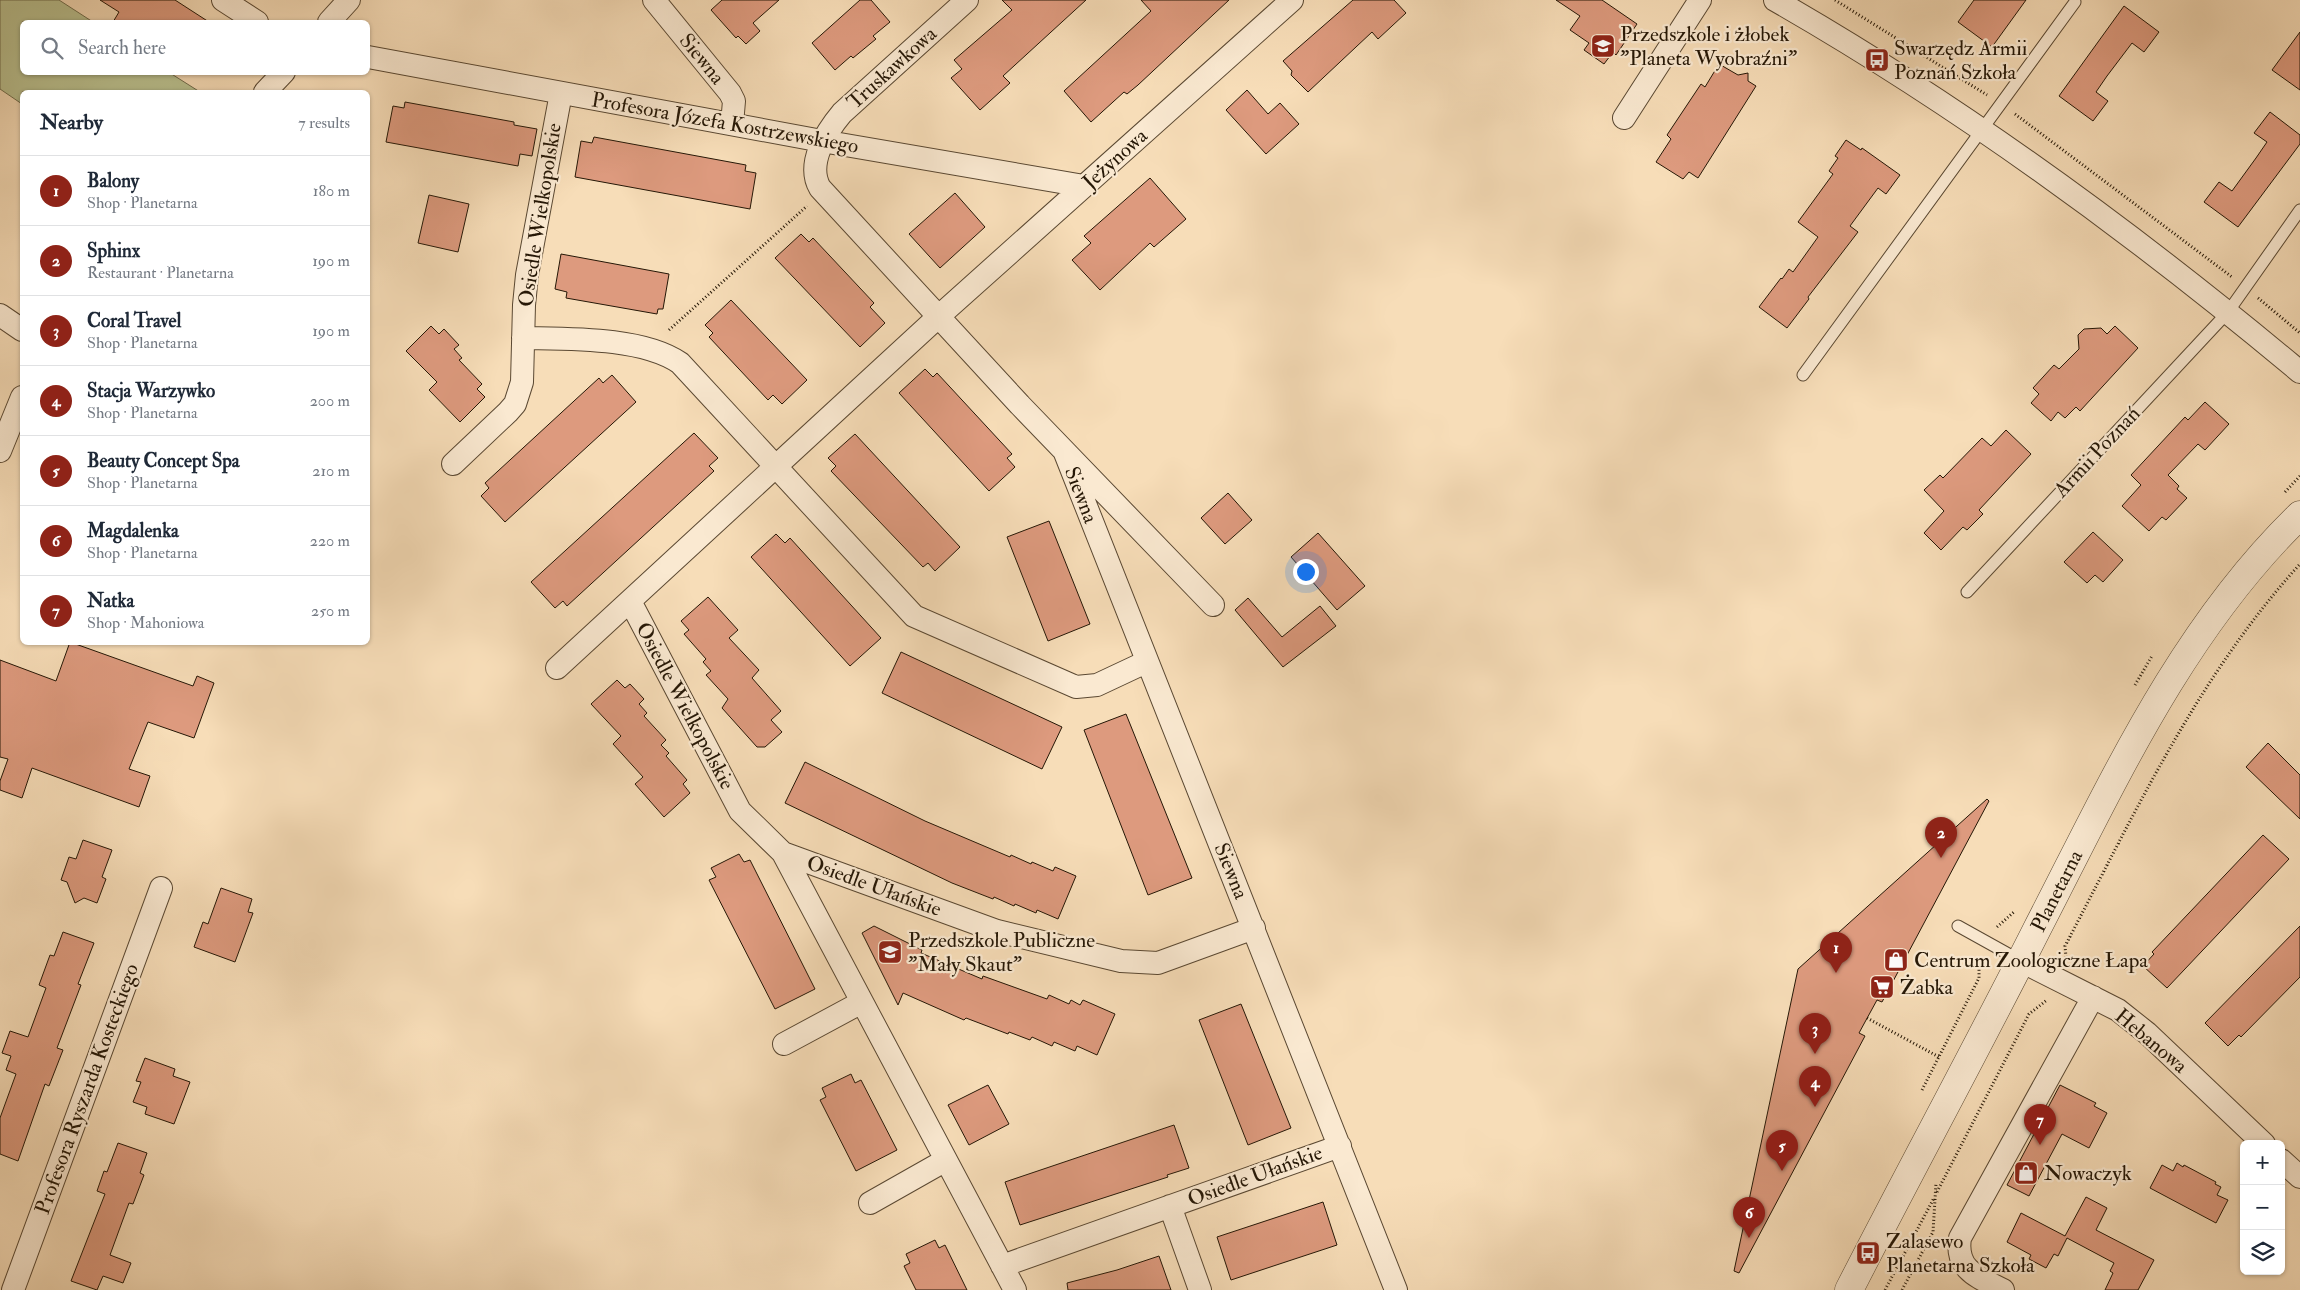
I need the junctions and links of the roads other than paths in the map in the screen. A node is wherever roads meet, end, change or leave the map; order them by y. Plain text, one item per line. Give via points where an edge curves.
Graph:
1 (223, 0) edge
2 (349, 0) edge
3 (654, 0) edge
4 (967, 0) edge
5 (1292, 0) edge
6 (1700, 0) edge
7 (1775, 0) edge
8 (2075, 2) dead end
9 (254, 20) edge
10 (331, 20) edge
11 (370, 57) edge
12 (281, 75) edge
13 (267, 90) edge
14 (561, 93) junction
15 (1624, 118) dead end
16 (732, 124) junction
17 (1984, 129) junction
18 (822, 141) junction
19 (1084, 186) junction
20 (2300, 210) edge
21 (2228, 312) junction
22 (0, 315) edge
23 (938, 317) junction
24 (20, 329) edge
25 (523, 338) junction
26 (2300, 372) edge
27 (1803, 375) dead end
28 (20, 402) edge
29 (0, 451) edge
30 (1065, 453) junction
31 (453, 464) dead end
32 (775, 467) junction
33 (2300, 515) edge
34 (1967, 592) dead end
35 (630, 601) junction
36 (1213, 605) dead end
37 (1146, 662) junction
38 (557, 668) dead end
39 (740, 811) joint
40 (783, 853) junction
41 (161, 888) dead end
42 (1958, 926) dead end
43 (1254, 928) junction
44 (2021, 961) junction
45 (2093, 997) junction
46 (862, 1002) junction
47 (784, 1044) dead end
48 (2260, 1140) edge
49 (1340, 1146) junction
50 (946, 1160) junction
51 (2285, 1164) edge
52 (2300, 1177) edge
53 (870, 1203) dead end
54 (1170, 1206) junction
55 (1002, 1266) junction
56 (13, 1290) edge
57 (1015, 1290) edge
58 (1200, 1290) edge
59 (1396, 1290) edge
60 (1849, 1290) edge
61 (2003, 1290) edge

1 - 9 street
2 - 10 street
3 - 16 street, Siewna via 730,93 734,101
4 - 18 street, Truskawkowa via 842,114
5 - 19 street, Jeżynowa
6 - 15 street
7 - 17 street via 1877,60
8 - 17 lane
11 - 14 street, Profesora Józefa Kostrzewskiego
12 - 13 street
14 - 16 street, Profesora Józefa Kostrzewskiego
14 - 25 street, Osiedle Wielkopolskie via 527,275
16 - 18 street, Profesora Józefa Kostrzewskiego
17 - 21 street
17 - 27 lane
18 - 19 street, Profesora Józefa Kostrzewskiego
18 - 23 street, Siewna via 815,179 823,192
19 - 23 street, Jeżynowa
20 - 21 lane, Armii Poznań
21 - 26 street
21 - 34 lane, Armii Poznań
22 - 24 street
23 - 30 street, Siewna
23 - 32 street, Osiedle Wielkopolskie
25 - 31 street, Osiedle Wielkopolskie via 522,382 515,404
25 - 32 street, Osiedle Wielkopolskie via 594,340 669,356 680,363
28 - 29 street
30 - 36 street, Siewna
30 - 37 street, Siewna
32 - 35 street, Osiedle Wielkopolskie
32 - 37 street, Osiedle Wielkopolskie via 914,616 1076,687 1097,685
33 - 44 street, Planetarna via 2226,597 2164,691 2117,774
35 - 38 street, Osiedle Wielkopolskie
35 - 39 street, Osiedle Wielkopolskie
37 - 43 street, Siewna
39 - 40 street, Osiedle Ułańskie
40 - 43 street, Osiedle Ułańskie via 997,931 1121,961 1158,963
40 - 46 street, Osiedle Ułańskie
41 - 56 street, Profesora Ryszarda Kosteckiego
42 - 44 lane
43 - 49 street, Siewna
44 - 45 street, Hebanowa
44 - 60 street, Planetarna
45 - 48 street, Hebanowa via 2118,1010 2147,1033
45 - 61 street via 1960,1238 1958,1254 1967,1269
46 - 47 street
46 - 50 street, Osiedle Ułańskie
49 - 54 street, Osiedle Ułańskie
49 - 59 street, Siewna
50 - 53 street
50 - 55 street, Osiedle Ułańskie
51 - 52 street
54 - 55 street, Osiedle Ułańskie
54 - 58 street, Osiedle Ułańskie
55 - 57 street, Osiedle Ułańskie

